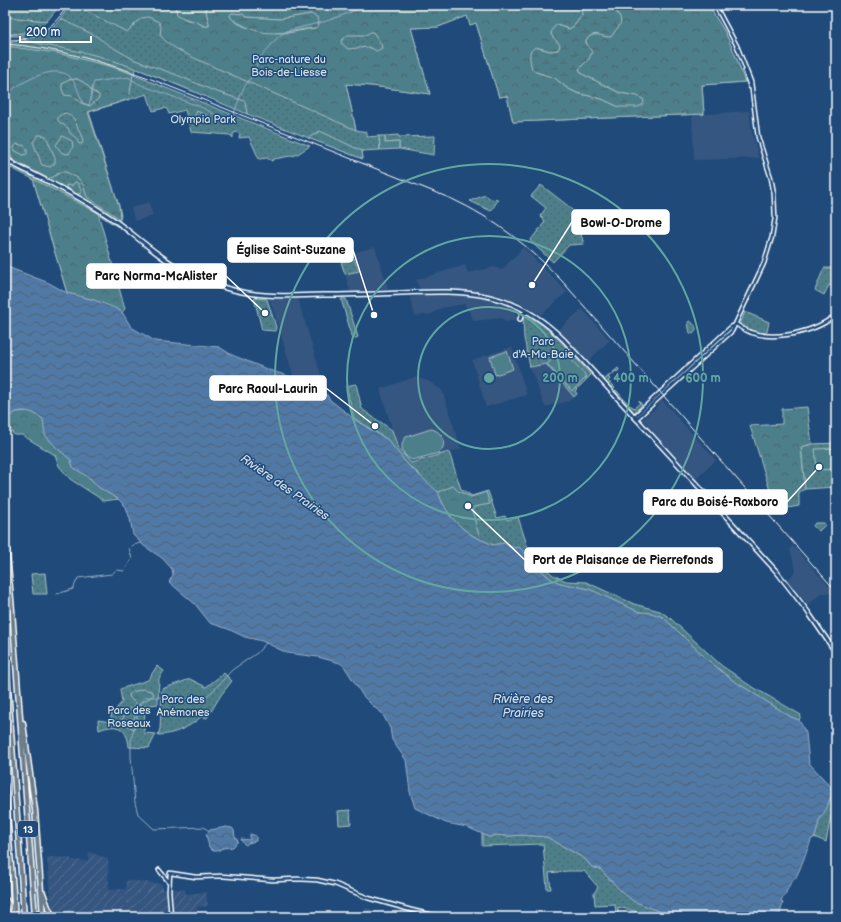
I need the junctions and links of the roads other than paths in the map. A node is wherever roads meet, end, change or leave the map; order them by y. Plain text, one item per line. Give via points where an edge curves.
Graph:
1 (715, 5) edge
2 (5, 158) edge
3 (5, 162) edge
4 (15, 165) junction
5 (528, 312) junction
6 (836, 315) edge
7 (520, 319) dead end
8 (736, 324) junction
9 (635, 418) junction
10 (5, 532) edge
11 (5, 643) edge
12 (836, 653) edge
13 (19, 705) junction
14 (5, 785) edge
15 (7, 814) junction
16 (5, 841) edge
17 (159, 870) dead end
18 (169, 882) junction
19 (41, 889) junction
20 (5, 898) edge
21 (14, 917) edge
22 (24, 917) edge
23 (35, 917) edge
24 (43, 917) edge
25 (53, 917) edge
26 (171, 917) edge
27 (441, 917) edge

1 - 8 street via 735,43 751,82 758,137 773,190 775,218 768,255
2 - 4 main road
3 - 4 main road
4 - 5 main road via 99,209 178,268 227,288 280,296 462,292 494,298
5 - 7 main road via 522,314
5 - 9 main road via 558,335
6 - 8 street via 809,329 774,336 756,335
8 - 9 street via 726,337
9 - 12 main road via 780,576 811,615
10 - 13 highway, 13
11 - 22 highway, 13
13 - 19 highway via 35,810
13 - 23 highway, 13
14 - 15 highway
15 - 16 highway
15 - 21 highway
17 - 18 street
18 - 26 street
18 - 27 street via 170,873 196,877 317,880 335,884 368,898
19 - 24 highway
19 - 25 highway
20 - 21 main road

